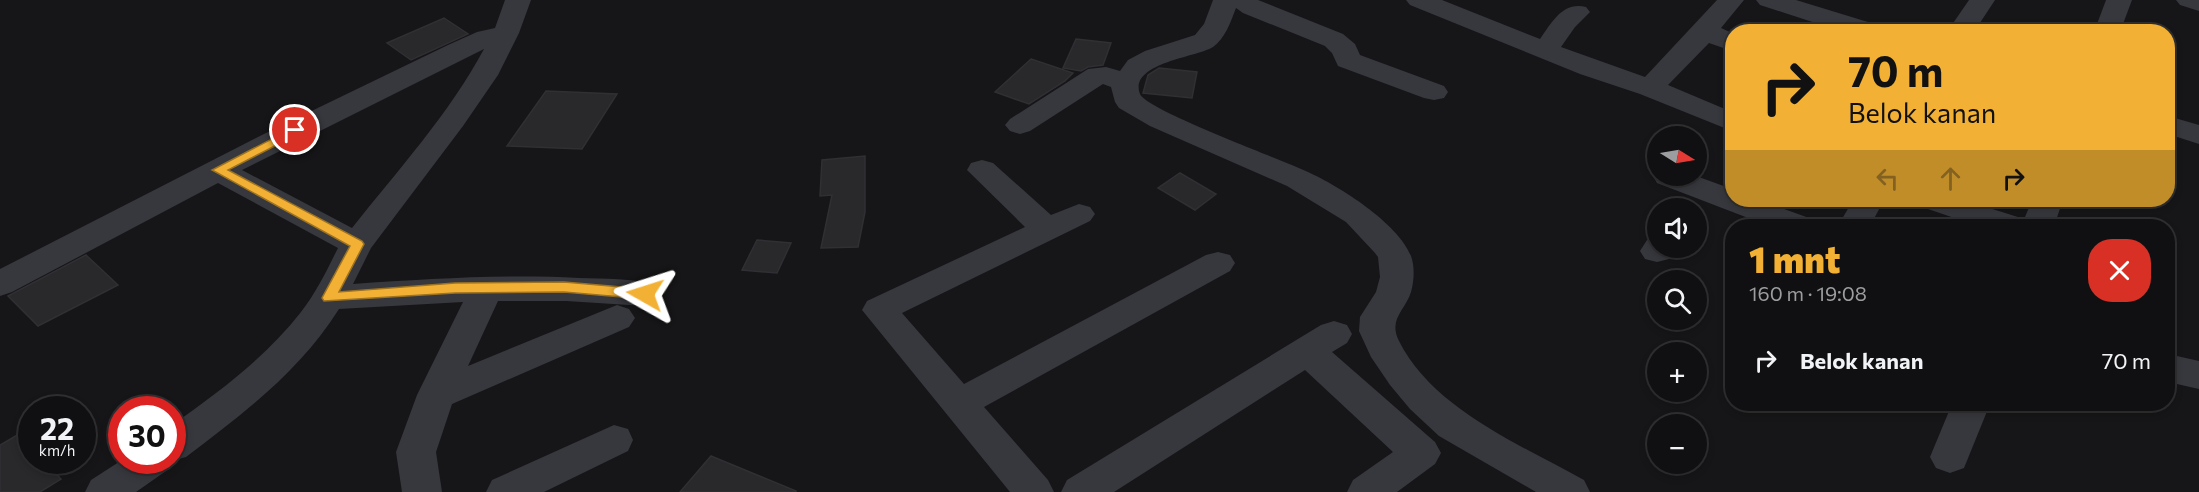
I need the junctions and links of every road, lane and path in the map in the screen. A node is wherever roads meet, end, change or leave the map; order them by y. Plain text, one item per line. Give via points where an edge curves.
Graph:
1 (518, 0) edge
2 (1226, 0) edge
3 (1241, 0) edge
4 (1419, 0) edge
5 (1731, 0) edge
6 (1769, 0) edge
7 (1951, 0) edge
8 (2119, 0) edge
9 (2189, 0) edge
10 (2199, 3) edge
11 (1979, 4) edge
12 (1577, 12) dead end
13 (1846, 24) edge
14 (1965, 24) edge
15 (2110, 24) edge
16 (1705, 32) junction
17 (506, 33) junction
18 (1725, 40) edge
19 (1545, 51) junction
20 (1126, 83) junction
21 (1650, 88) junction
22 (1434, 92) dead end
23 (1725, 119) edge
24 (1020, 125) dead end
25 (2175, 127) edge
26 (2199, 135) edge
27 (218, 170) junction
28 (982, 170) dead end
29 (1679, 186) edge
30 (1697, 198) edge
31 (1707, 201) edge
32 (1725, 206) edge
33 (1728, 207) edge
34 (1954, 207) edge
35 (1079, 214) dead end
36 (1772, 219) edge
37 (1989, 219) edge
38 (1047, 229) junction
39 (357, 244) junction
40 (1218, 263) dead end
41 (0, 284) edge
42 (487, 288) junction
43 (645, 294) dead end
44 (329, 298) junction
45 (616, 318) dead end
46 (2175, 370) edge
47 (2199, 375) edge
48 (436, 395) junction
49 (959, 404) junction
50 (1968, 411) edge
51 (186, 435) edge
52 (614, 440) dead end
53 (1950, 457) dead end
54 (131, 474) edge
55 (105, 492) edge
56 (422, 492) edge
57 (506, 492) edge
58 (1034, 492) edge
59 (1082, 492) edge
60 (1367, 492) edge
61 (1570, 492) edge

1 - 17 street
2 - 20 street via 1216,26 1204,41 1145,61
3 - 22 street via 1252,8 1334,40 1345,50 1348,60
4 - 19 street
5 - 16 street
6 - 13 street
7 - 11 street
8 - 15 street
9 - 10 street
11 - 14 street
12 - 19 street
16 - 18 street
16 - 21 street
17 - 27 street via 458,51
17 - 39 street via 484,75 453,120
19 - 21 street
20 - 24 street via 1098,75
20 - 61 street via 1129,102 1160,120 1298,179 1357,215 1395,257 1397,277 1393,294 1378,317 1377,331 1403,375 1453,425
21 - 23 street
25 - 26 street
27 - 39 street
27 - 41 street
28 - 38 street
29 - 30 street
31 - 32 street
33 - 36 street
34 - 37 street
35 - 38 street
38 - 49 street via 879,310
39 - 44 street
40 - 49 street
42 - 43 street via 564,287
42 - 44 street
42 - 48 street
44 - 51 street via 302,337
45 - 48 street
46 - 47 street
48 - 56 street via 416,453
49 - 58 street
50 - 53 street
52 - 57 street
54 - 55 street
59 - 60 street via 1321,342 1421,453

